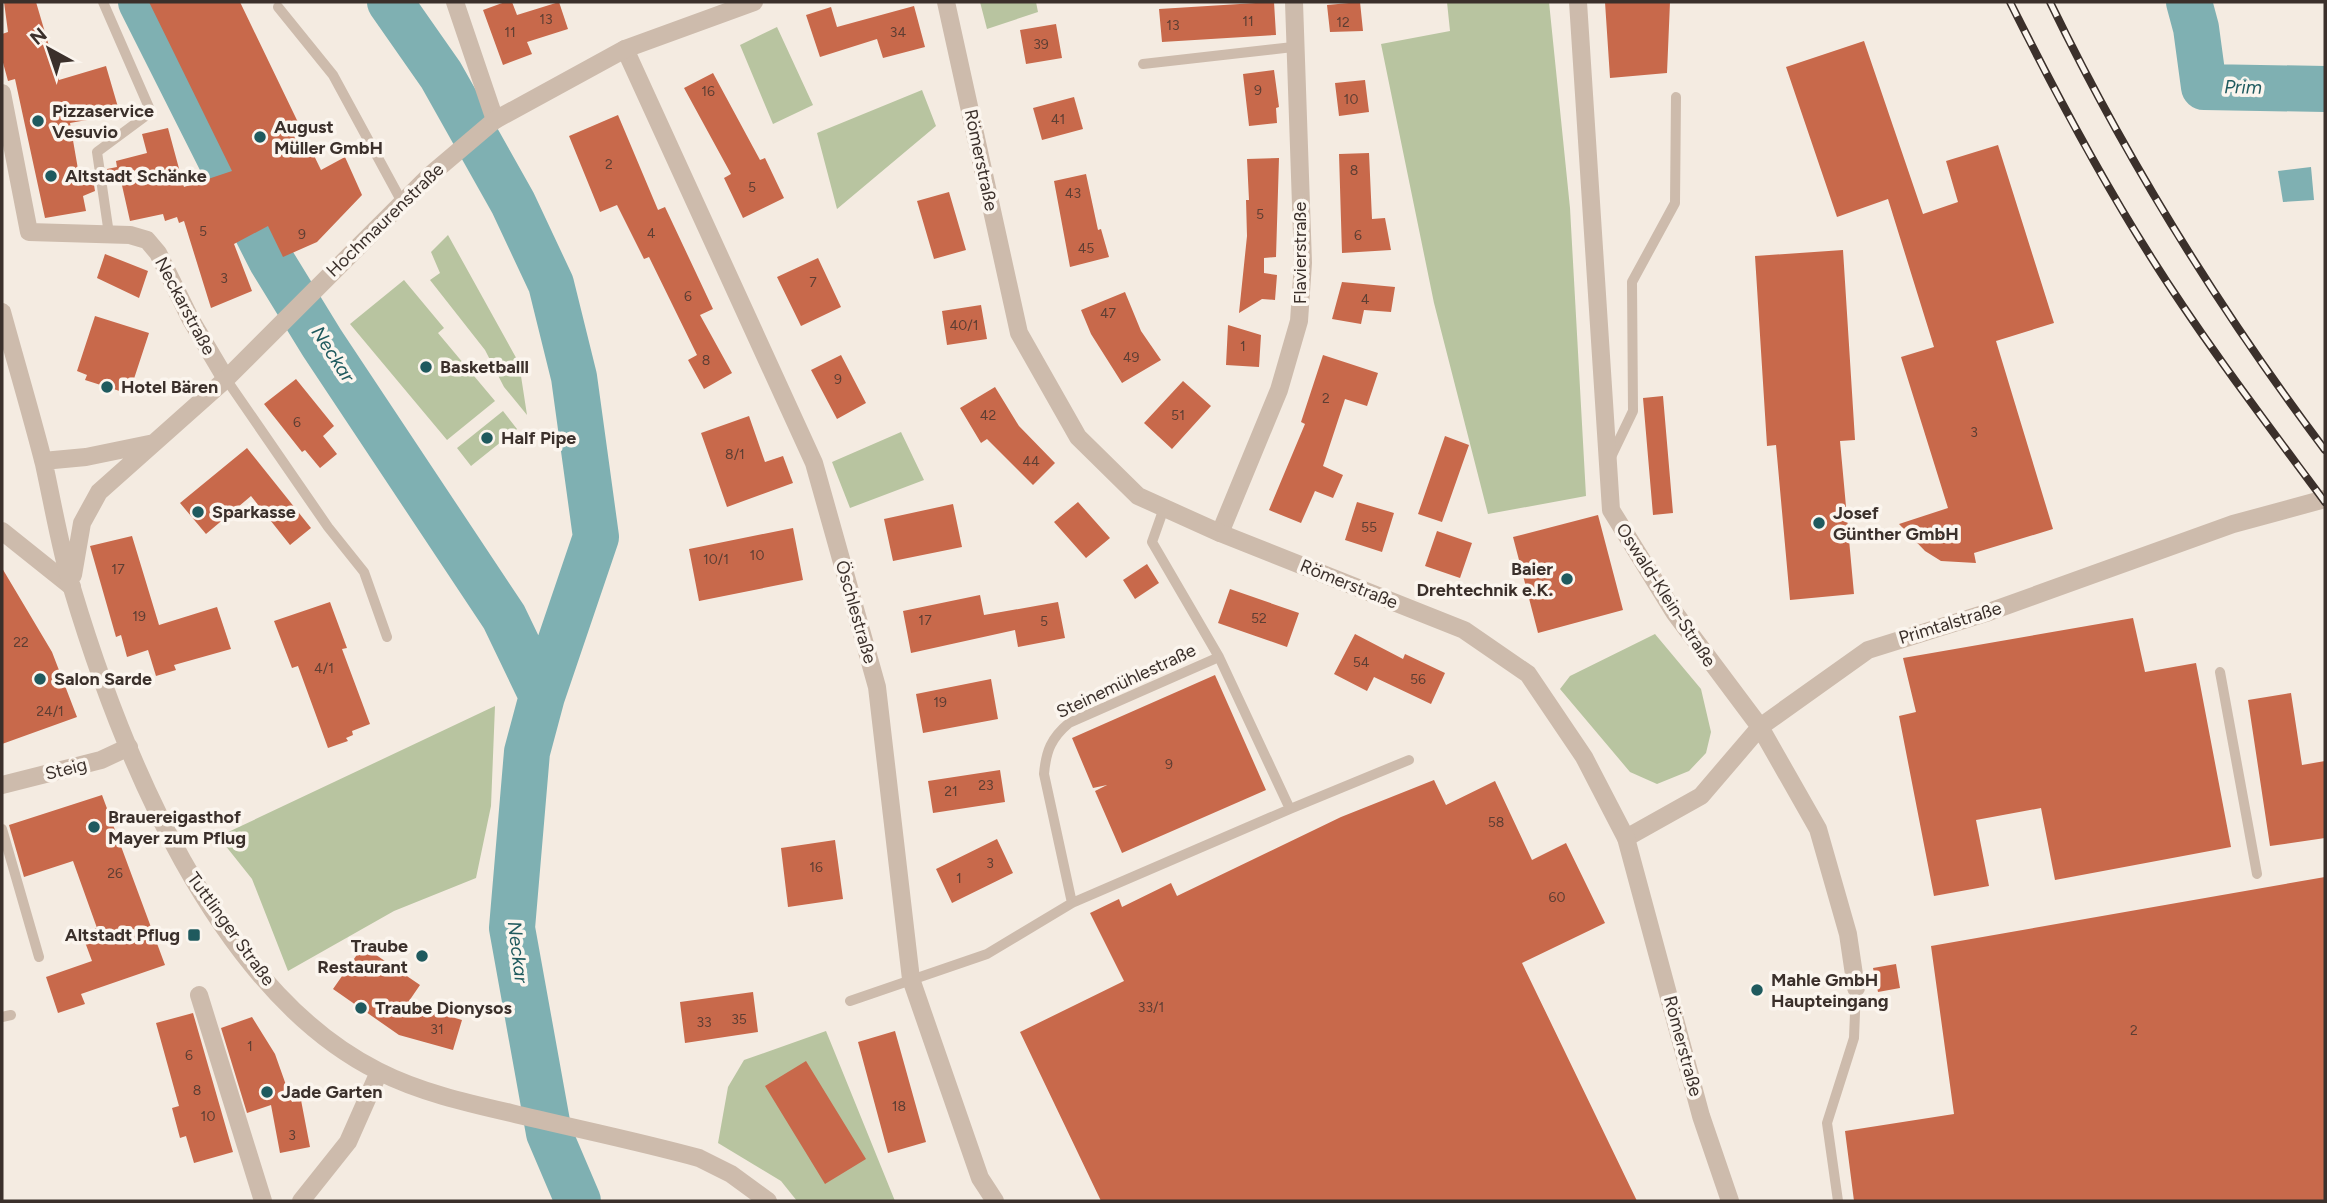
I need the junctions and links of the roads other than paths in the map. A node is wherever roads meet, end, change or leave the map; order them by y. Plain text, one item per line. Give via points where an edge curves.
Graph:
1 (103, 2) edge
2 (455, 2) edge
3 (754, 2) edge
4 (946, 2) edge
5 (1294, 2) edge
6 (1578, 2) edge
7 (278, 7) dead end
8 (1293, 47) junction
9 (625, 49) junction
10 (1143, 64) dead end
11 (2, 93) edge
12 (1676, 97) dead end
13 (495, 120) junction
14 (402, 202) junction
15 (109, 234) junction
16 (2, 312) edge
17 (226, 379) junction
18 (154, 443) junction
19 (43, 461) junction
20 (1608, 463) junction
21 (2325, 499) edge
22 (1164, 508) junction
23 (2, 531) edge
24 (1220, 533) junction
25 (72, 587) junction
26 (387, 637) dead end
27 (1219, 657) junction
28 (2220, 671) dead end
29 (1759, 727) junction
30 (129, 747) junction
31 (1409, 760) dead end
32 (2, 785) edge
33 (1290, 809) junction
34 (2, 829) edge
35 (1626, 838) junction
36 (2257, 874) dead end
37 (1072, 903) junction
38 (38, 957) dead end
39 (911, 979) junction
40 (1856, 988) joint
41 (199, 995) dead end
42 (850, 1001) dead end
43 (379, 1072) junction
44 (263, 1201) edge
45 (302, 1201) edge
46 (768, 1201) edge
47 (995, 1201) edge
48 (1730, 1201) edge
49 (1838, 1201) edge

1 - 15 lane via 151,113 97,152
2 - 13 street
3 - 9 street, Hochmaurenstraße
4 - 22 street, Römerstraße via 1019,334 1078,437 1138,496
5 - 8 street, Flavierstraße
6 - 20 street, Oswald-Klein-Straße
7 - 14 lane via 333,75
8 - 10 lane
8 - 24 street, Flavierstraße via 1303,263 1299,321 1279,390
9 - 13 street, Hochmaurenstraße
9 - 39 street, Öschlestraße via 814,463 877,687
11 - 15 street, Neckarstraße via 29,232
12 - 20 lane via 1675,203 1632,282 1633,411
13 - 14 street, Hochmaurenstraße
14 - 17 street, Hochmaurenstraße
15 - 17 street, Neckarstraße via 148,240
16 - 19 street, Tuttlinger Straße
17 - 18 street, Hochmaurenstraße
17 - 26 lane via 364,572
18 - 19 street, Hochmaurenstraße
18 - 25 street via 99,492 82,523
19 - 25 street, Tuttlinger Straße
20 - 29 street, Oswald-Klein-Straße via 1611,510 1681,622
21 - 29 street, Primtalstraße via 2233,524 1986,613 1868,650
22 - 24 street, Römerstraße
22 - 27 lane, Steinemühlestraße via 1152,542
23 - 25 street
24 - 35 street, Römerstraße via 1464,630 1528,674 1584,757
25 - 30 street, Tuttlinger Straße
27 - 33 lane, Steinemühlestraße
27 - 37 lane, Steinemühlestraße via 1069,723 1054,736 1044,774
28 - 36 lane
29 - 35 street, Primtalstraße via 1701,796
29 - 40 street, Oswald-Klein-Straße via 1818,829 1848,934
30 - 32 street, Steig via 101,760
30 - 43 street, Tuttlinger Straße via 200,891 261,976 325,1038
31 - 33 lane
33 - 37 lane
34 - 38 lane
35 - 48 street, Römerstraße via 1701,1116
37 - 39 lane via 987,954
39 - 42 lane
39 - 47 street, Öschlestraße via 980,1178
40 - 49 lane via 1854,1038 1827,1123
41 - 44 street
43 - 45 street via 348,1142
43 - 46 street, Tuttlinger Straße via 460,1101 680,1153 731,1174

